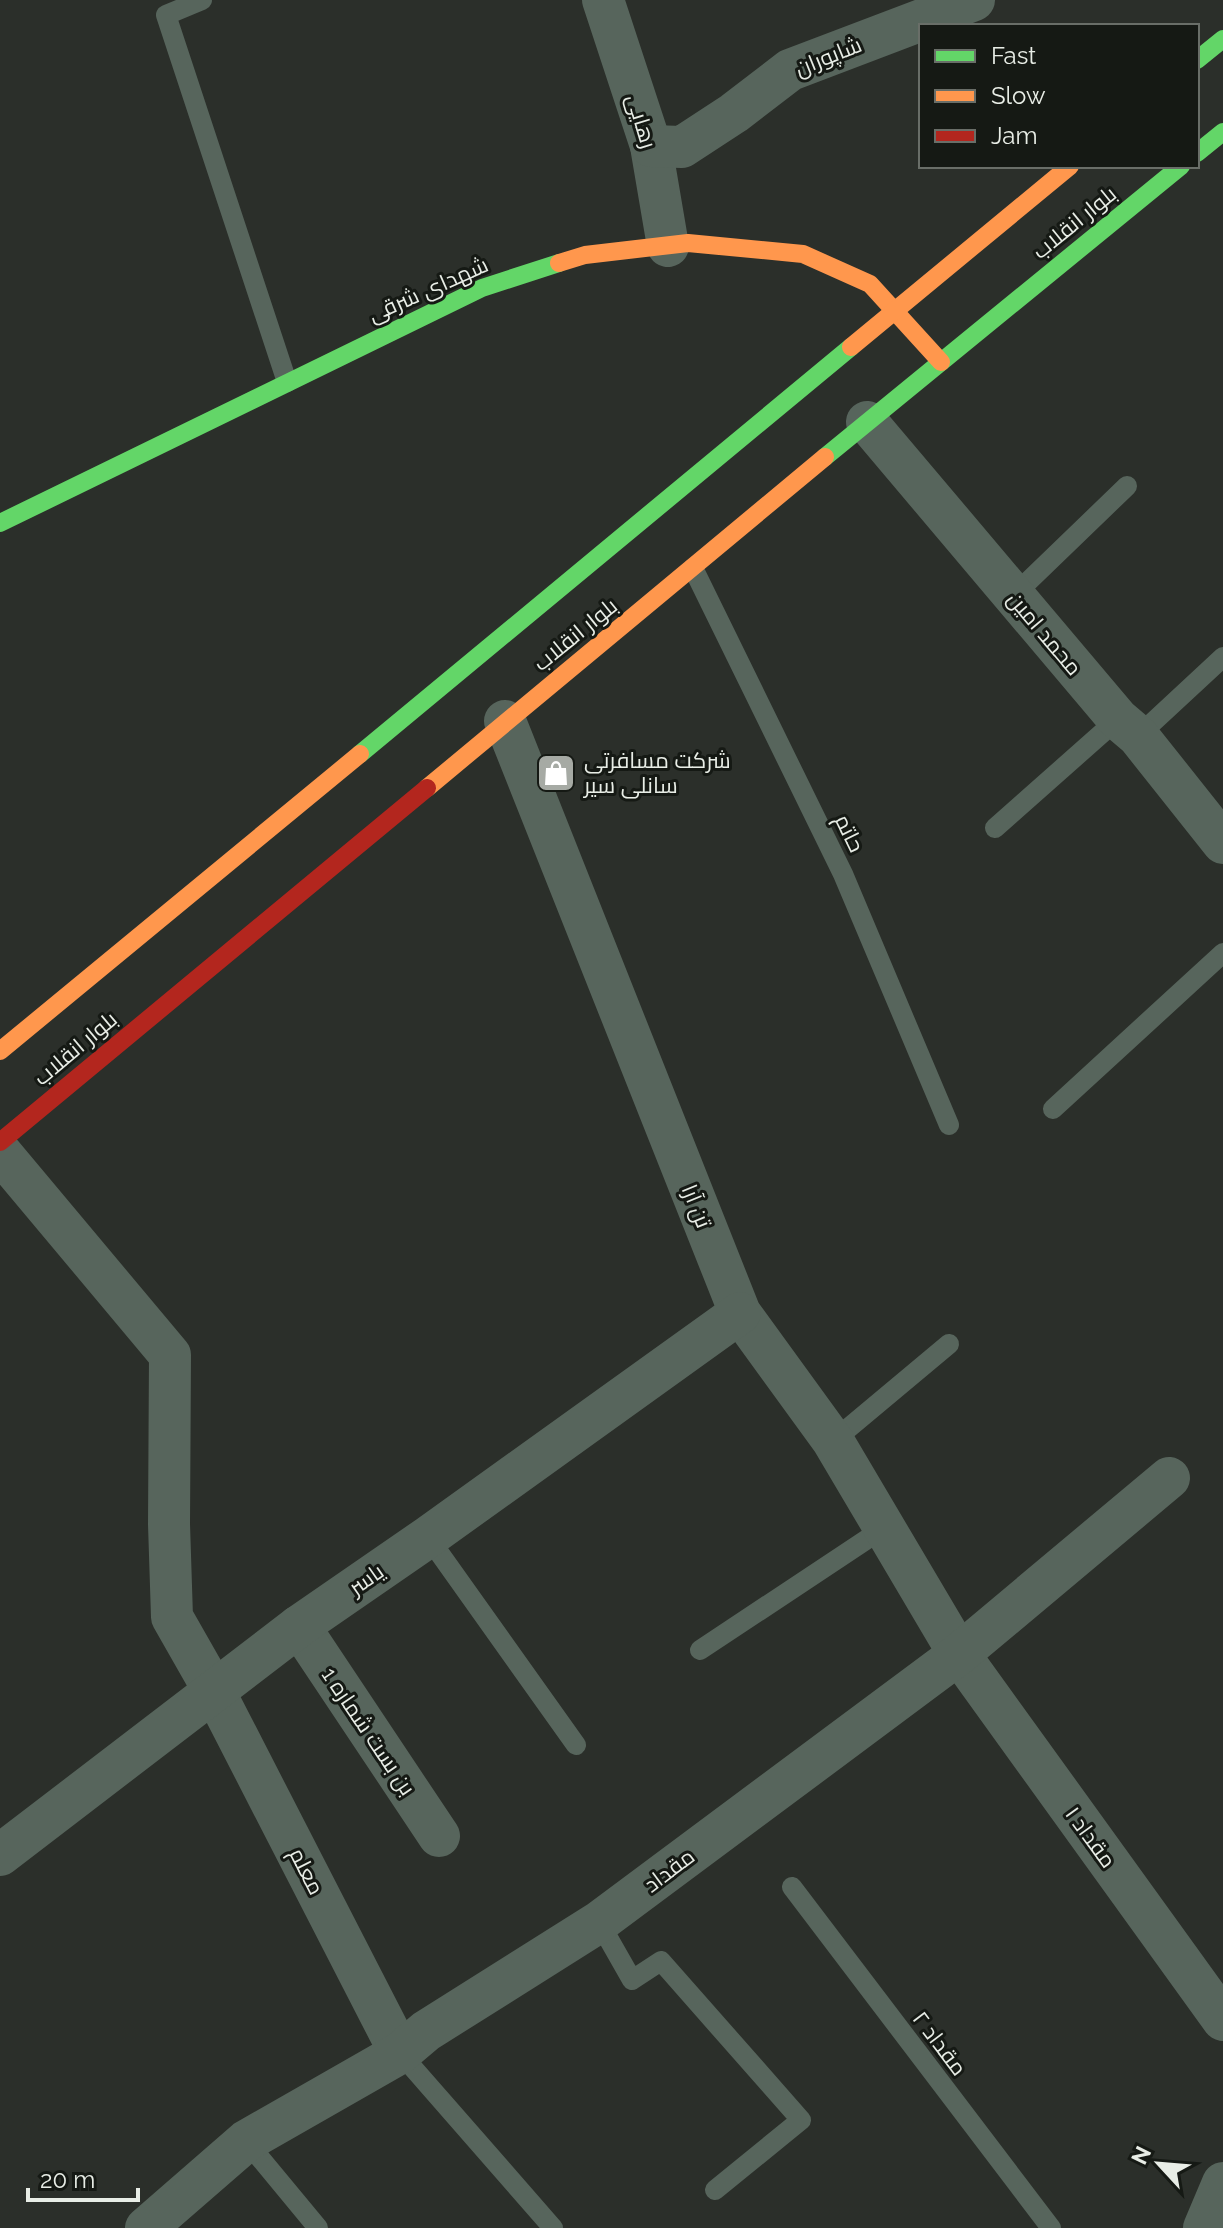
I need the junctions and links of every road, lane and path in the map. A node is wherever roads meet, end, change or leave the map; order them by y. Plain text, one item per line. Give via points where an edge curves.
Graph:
1 (202, 0) edge
2 (603, 0) edge
3 (974, 0) edge
4 (165, 8) edge
5 (1223, 39) edge
6 (1199, 58) edge
7 (1223, 132) edge
8 (651, 146) junction
9 (1199, 151) edge
10 (1068, 168) edge
11 (1179, 168) edge
12 (668, 246) junction
13 (895, 311) junction
14 (941, 362) junction
15 (287, 382) junction
16 (867, 422) junction
17 (1127, 486) dead end
18 (0, 523) edge
19 (693, 568) junction
20 (1013, 596) junction
21 (1223, 657) edge
22 (505, 721) junction
23 (1128, 728) junction
24 (995, 828) dead end
25 (1223, 843) edge
26 (1223, 953) edge
27 (0, 1051) edge
28 (1053, 1109) dead end
29 (949, 1125) dead end
30 (0, 1142) edge
31 (0, 1152) edge
32 (740, 1313) junction
33 (949, 1344) dead end
34 (833, 1441) junction
35 (1169, 1478) dead end
36 (884, 1528) junction
37 (428, 1537) junction
38 (299, 1626) junction
39 (700, 1650) dead end
40 (959, 1654) junction
41 (213, 1689) junction
42 (576, 1745) dead end
43 (439, 1836) dead end
44 (0, 1855) edge
45 (792, 1887) dead end
46 (599, 1922) junction
47 (1223, 2020) edge
48 (400, 2053) junction
49 (246, 2141) junction
50 (1223, 2183) edge
51 (715, 2190) dead end
52 (146, 2228) edge
53 (318, 2228) edge
54 (553, 2228) edge
55 (1051, 2228) edge
56 (1204, 2228) edge

1 - 4 lane
2 - 8 street, رهایی
3 - 8 street, شاپوران via 790,70 682,147
4 - 15 lane
5 - 6 main road
7 - 9 main road
8 - 12 street, رهایی
10 - 13 main road, بلوار انقلاب
11 - 14 main road, بلوار انقلاب
12 - 13 main road, شهدای شرقی via 688,243 803,254 870,284
12 - 15 main road, شهدای شرقی via 585,255 482,288
13 - 14 main road, شهدای شرقی
13 - 27 main road, بلوار انقلاب
14 - 16 main road, بلوار انقلاب
15 - 18 main road, شهدای شرقی
16 - 19 main road, بلوار انقلاب
16 - 20 street, محمد امین
17 - 20 lane
19 - 22 main road, بلوار انقلاب
19 - 29 lane, حاتم via 843,874
20 - 23 street, محمد امین
21 - 23 lane
22 - 30 main road, بلوار انقلاب
22 - 32 street, تن آرا
23 - 24 lane
23 - 25 street, محمد امین
26 - 28 lane
31 - 41 street, معلم via 170,1355 172,1617
32 - 34 street, تن آرا
32 - 37 street, یاسر
33 - 34 lane
34 - 36 street, تن آرا
35 - 40 street, مقداد
36 - 39 lane
36 - 40 street, تن آرا
37 - 38 street, یاسر
37 - 42 lane
38 - 41 street, یاسر
38 - 43 street, بن بست شماره 1
40 - 46 street, مقداد
40 - 47 street, مقداد ۱
41 - 44 street, یاسر
41 - 48 street, معلم
45 - 55 lane, مقداد ۲
46 - 48 street, مقداد via 426,2031
46 - 51 lane via 632,1980 661,1961 801,2120
48 - 49 street, مقداد
48 - 54 lane
49 - 52 street, مقداد
49 - 53 lane
50 - 56 street

